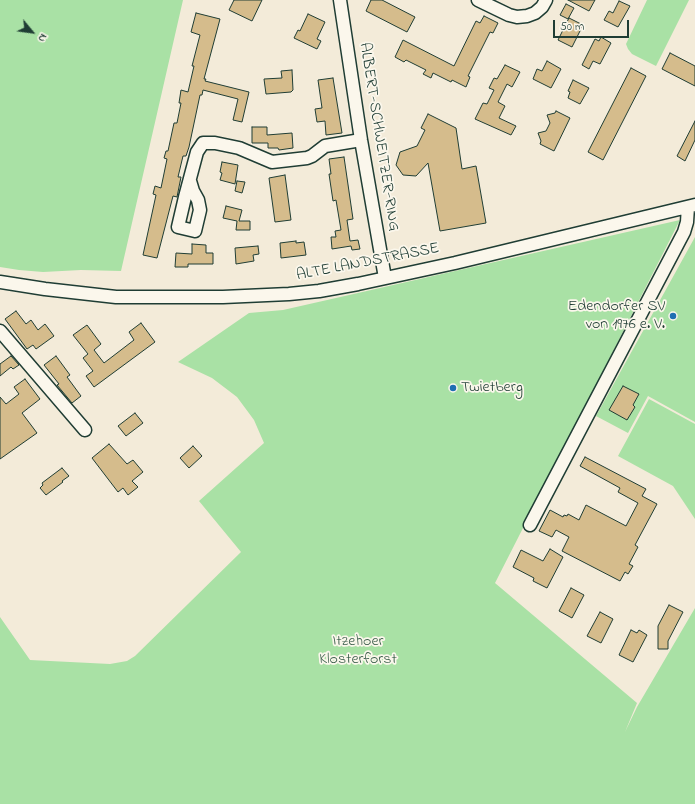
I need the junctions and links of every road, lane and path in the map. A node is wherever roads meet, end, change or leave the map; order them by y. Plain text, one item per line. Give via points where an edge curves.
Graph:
1 (340, 0) edge
2 (478, 0) edge
3 (546, 0) edge
4 (361, 140) junction
5 (190, 181) dead end
6 (691, 206) edge
7 (386, 278) junction
8 (0, 282) edge
9 (0, 331) edge
10 (84, 430) dead end
11 (530, 525) dead end

1 - 4 street, ALBERT-SCHWEITZER-RING
2 - 3 street via 517,17 535,12
4 - 5 street via 327,146 307,158 272,162 239,148 203,143
4 - 7 street, ALBERT-SCHWEITZER-RING
6 - 7 street, ALTE LANDSTRASSE
6 - 11 street, ALTE LANDSTRASSE via 684,232
7 - 8 street, ALTE LANDSTRASSE via 319,291 223,297 111,297
9 - 10 street

